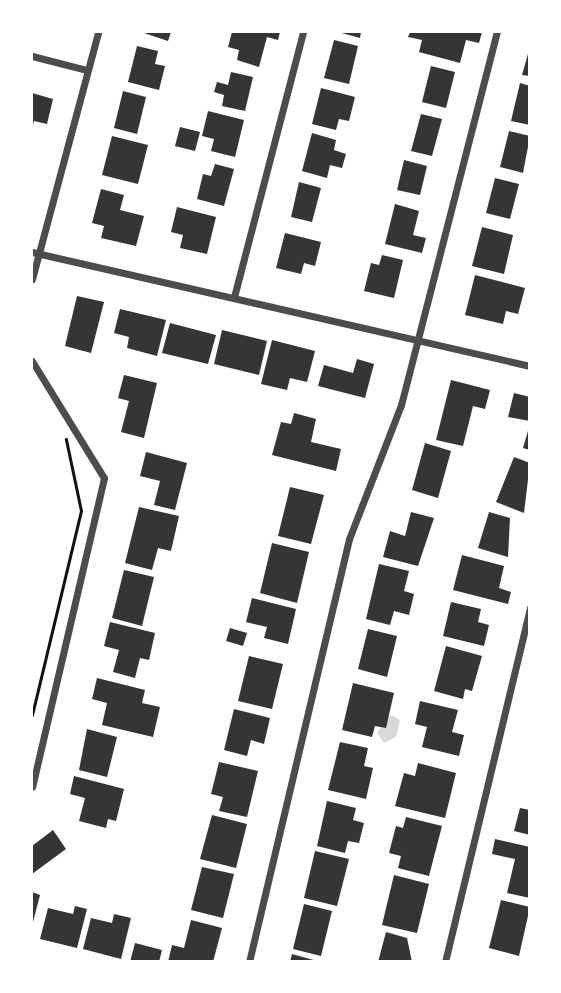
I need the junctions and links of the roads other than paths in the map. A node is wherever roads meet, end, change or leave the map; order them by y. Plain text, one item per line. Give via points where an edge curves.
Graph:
1 (98, 32) edge
2 (303, 32) edge
3 (498, 32) edge
4 (32, 56) edge
5 (88, 70) junction
6 (35, 252) edge
7 (32, 279) edge
8 (234, 297) junction
9 (417, 340) junction
10 (32, 361) edge
11 (530, 366) edge
12 (530, 607) edge
13 (32, 788) edge
14 (249, 961) edge
15 (445, 961) edge

1 - 5 street
2 - 8 street
3 - 9 street
4 - 5 street
5 - 6 street
6 - 7 street
6 - 8 street
8 - 9 street
9 - 11 street
9 - 14 street via 401,405 349,539
10 - 13 street via 104,478
12 - 15 street

